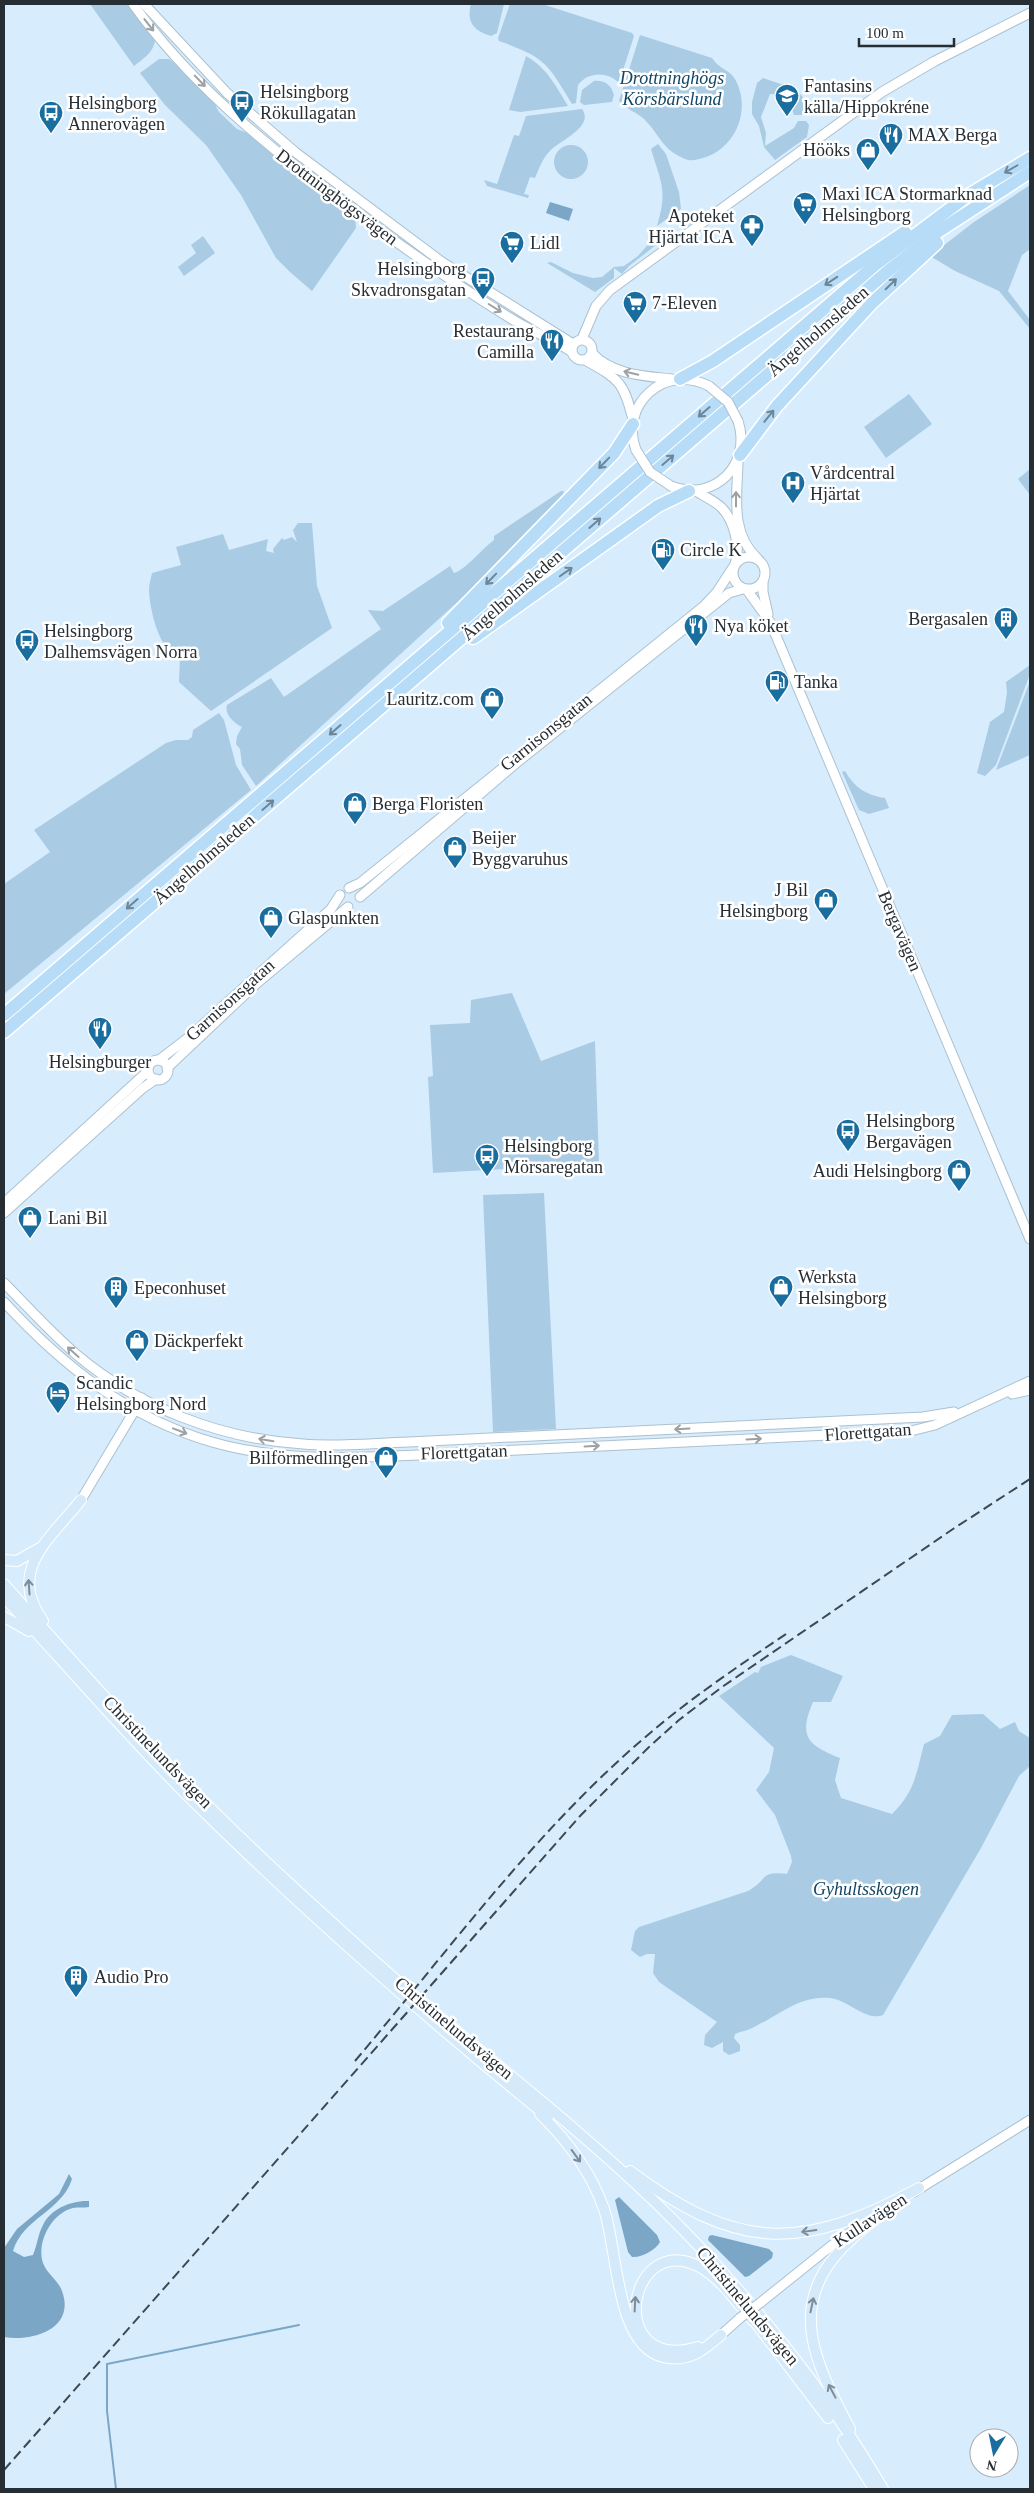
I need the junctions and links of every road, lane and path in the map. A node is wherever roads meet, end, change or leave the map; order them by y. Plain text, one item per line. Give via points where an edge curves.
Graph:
1 (133, 4) edge
2 (144, 4) edge
3 (1030, 13) edge
4 (1030, 158) edge
5 (1030, 172) edge
6 (1030, 179) edge
7 (991, 181) junction
8 (592, 317) junction
9 (576, 345) junction
10 (590, 353) junction
11 (678, 379) junction
12 (633, 422) junction
13 (739, 458) junction
14 (693, 491) junction
15 (758, 559) junction
16 (735, 565) junction
17 (763, 582) junction
18 (745, 589) junction
19 (770, 622) junction
20 (412, 681) junction
21 (372, 698) junction
22 (349, 888) junction
23 (340, 895) junction
24 (360, 897) junction
25 (348, 907) junction
26 (85, 962) junction
27 (7, 1012) edge
28 (4, 1032) edge
29 (4, 1042) edge
30 (159, 1060) junction
31 (167, 1068) junction
32 (148, 1071) junction
33 (156, 1079) junction
34 (4, 1203) edge
35 (4, 1213) edge
36 (1030, 1239) edge
37 (4, 1283) edge
38 (4, 1302) edge
39 (1030, 1381) edge
40 (1030, 1390) edge
41 (142, 1398) junction
42 (990, 1400) junction
43 (966, 1409) junction
44 (135, 1411) junction
45 (81, 1500) joint
46 (43, 1546) junction
47 (4, 1560) edge
48 (4, 1584) edge
49 (4, 1597) edge
50 (4, 1617) edge
51 (70, 1659) junction
52 (82, 1684) junction
53 (520, 2094) junction
54 (1030, 2120) edge
55 (584, 2138) junction
56 (919, 2188) junction
57 (890, 2206) junction
58 (764, 2334) junction
59 (721, 2335) junction
60 (869, 2466) junction
61 (874, 2489) edge
62 (883, 2489) edge

1 -> 9 street, Drottninghögsvägen via 166,46 213,95 287,161 368,221 517,322
2 - 9 street, Drottninghögsvägen via 216,82 295,152 442,262
3 - 8 street via 882,92 610,290 596,306
4 -> 7 highway, Ängelholmsleden
20 -> 5 highway, Ängelholmsleden via 888,271 939,231
13 -> 6 highway via 777,406 908,267 969,218
7 -> 11 highway via 946,205 713,362
7 -> 21 highway, Ängelholmsleden via 875,264
8 - 9 street
8 - 10 street
9 - 10 street
9 - 10 street via 576,358
11 -> 10 street via 617,369
10 - 12 street via 620,383 629,399
11 - 12 street via 657,386 647,395
11 - 13 street, bridge via 708,386 728,402 742,434
12 - 14 street, bridge via 636,450 650,472 672,486
12 -> 21 highway via 614,453 463,608 387,678
13 - 14 street via 735,467 722,479
15 -> 13 street via 744,542 737,515
14 - 16 street via 722,508 730,521 738,548
20 -> 14 highway via 658,506
15 - 16 street via 744,557
15 - 17 street via 765,570
16 - 18 street via 733,578
16 - 22 street, Garnisonsgatan via 714,597 704,606 360,883
17 - 18 street via 756,588
17 - 19 street, Bergavägen via 762,592
18 - 19 street, Bergavägen
18 - 24 street, Garnisonsgatan via 730,593 515,764
19 - 36 street, Bergavägen
26 -> 20 highway, Ängelholmsleden
21 -> 27 highway, Ängelholmsleden
22 - 23 street, Garnisonsgatan
22 - 24 street via 356,890
23 - 25 street via 342,903
23 - 30 street, Garnisonsgatan via 331,909
24 - 25 street, Garnisonsgatan via 356,905
25 - 31 street, Garnisonsgatan via 257,983
26 - 28 highway, Ängelholmsleden
26 - 29 highway
30 - 31 street
30 - 32 street, Garnisonsgatan via 151,1063
31 - 33 street, Garnisonsgatan via 164,1077
32 - 33 street
32 - 34 street, Garnisonsgatan
33 - 35 street, Garnisonsgatan
41 -> 37 street, Florettgatan via 75,1354
38 - 44 street, Florettgatan via 74,1371
39 - 42 street, Florettgatan
40 - 42 street, Florettgatan
43 -> 41 street, Florettgatan via 923,1418 321,1445 266,1440 219,1430
41 - 44 street
42 - 43 street, Florettgatan
44 -> 43 street, Florettgatan via 212,1442 280,1455 324,1458 911,1431
44 - 45 street
45 - 46 main road
46 - 47 main road via 24,1559
51 -> 46 main road via 39,1615 30,1595 30,1570
48 - 51 main road, Christinelundsvägen
49 - 52 main road, Christinelundsvägen
50 - 52 main road via 28,1631
51 - 55 main road, Christinelundsvägen via 173,1770 312,1905
52 - 53 main road, Christinelundsvägen via 181,1788 307,1911
53 - 58 main road, Christinelundsvägen via 648,2203 736,2296
53 -> 59 main road via 570,2146 598,2194 610,2231 624,2309 640,2344 658,2356 679,2359 699,2353
54 - 56 street, Kullavägen
56 -> 55 main road via 870,2214 830,2228 787,2234 764,2233 718,2224 684,2208
55 - 60 main road, Christinelundsvägen via 653,2200 718,2268 799,2366
56 - 57 street, Kullavägen
57 - 59 street, Kullavägen, bridge via 831,2246
60 -> 57 main road via 819,2363 809,2325 814,2297 828,2265
59 -> 58 main road via 700,2347 677,2352 651,2342 640,2331 635,2315 635,2298 643,2280 657,2267 669,2263 699,2266 720,2283
58 - 61 main road, Christinelundsvägen via 822,2410
60 - 62 main road, Christinelundsvägen

